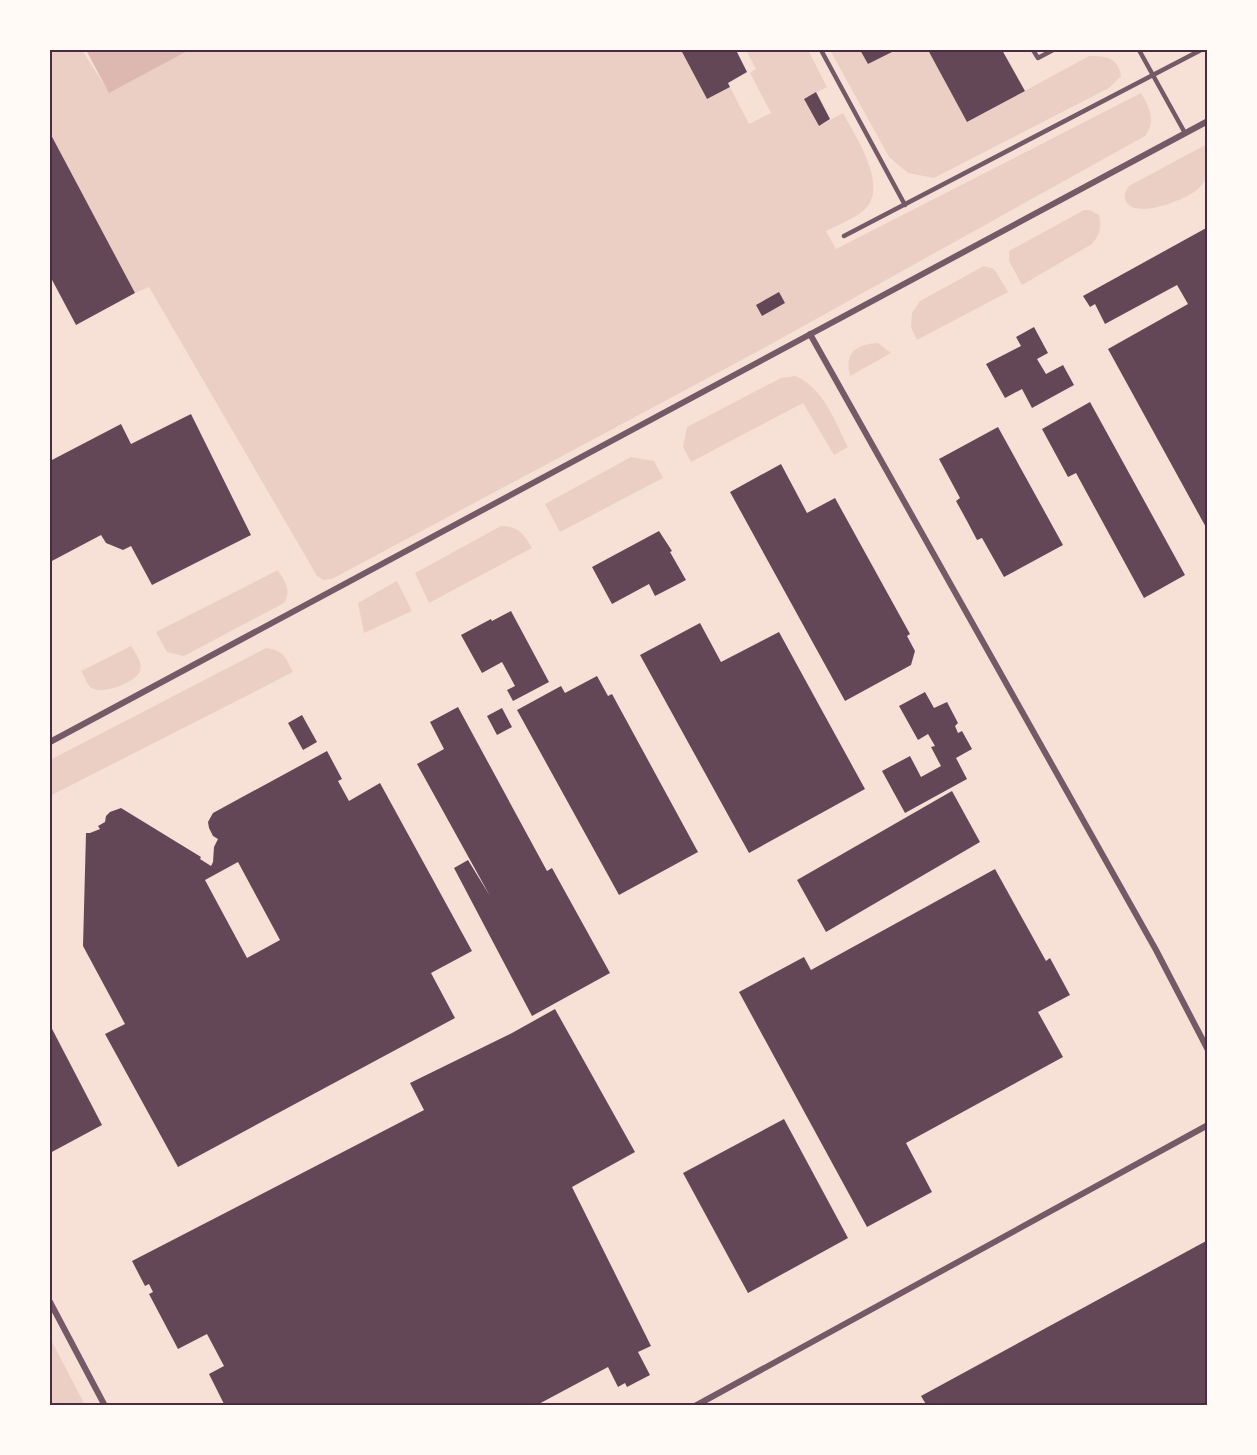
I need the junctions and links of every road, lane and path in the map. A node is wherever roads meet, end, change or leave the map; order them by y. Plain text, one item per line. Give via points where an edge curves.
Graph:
1 (821, 50) edge
2 (1033, 50) edge
3 (1053, 50) edge
4 (1139, 50) edge
5 (1202, 50) edge
6 (1153, 75) junction
7 (1208, 121) edge
8 (1185, 133) junction
9 (904, 205) junction
10 (844, 236) dead end
11 (810, 334) junction
12 (50, 742) edge
13 (1208, 1050) edge
14 (1208, 1125) edge
15 (50, 1302) edge
16 (105, 1406) edge
17 (695, 1406) edge

1 - 9 lane
2 - 3 lane via 1038,58
4 - 6 lane
5 - 6 lane
6 - 8 lane
6 - 9 lane
7 - 8 street
8 - 11 street
9 - 10 lane
11 - 12 street
11 - 13 street via 1150,939
14 - 17 street
15 - 16 street

